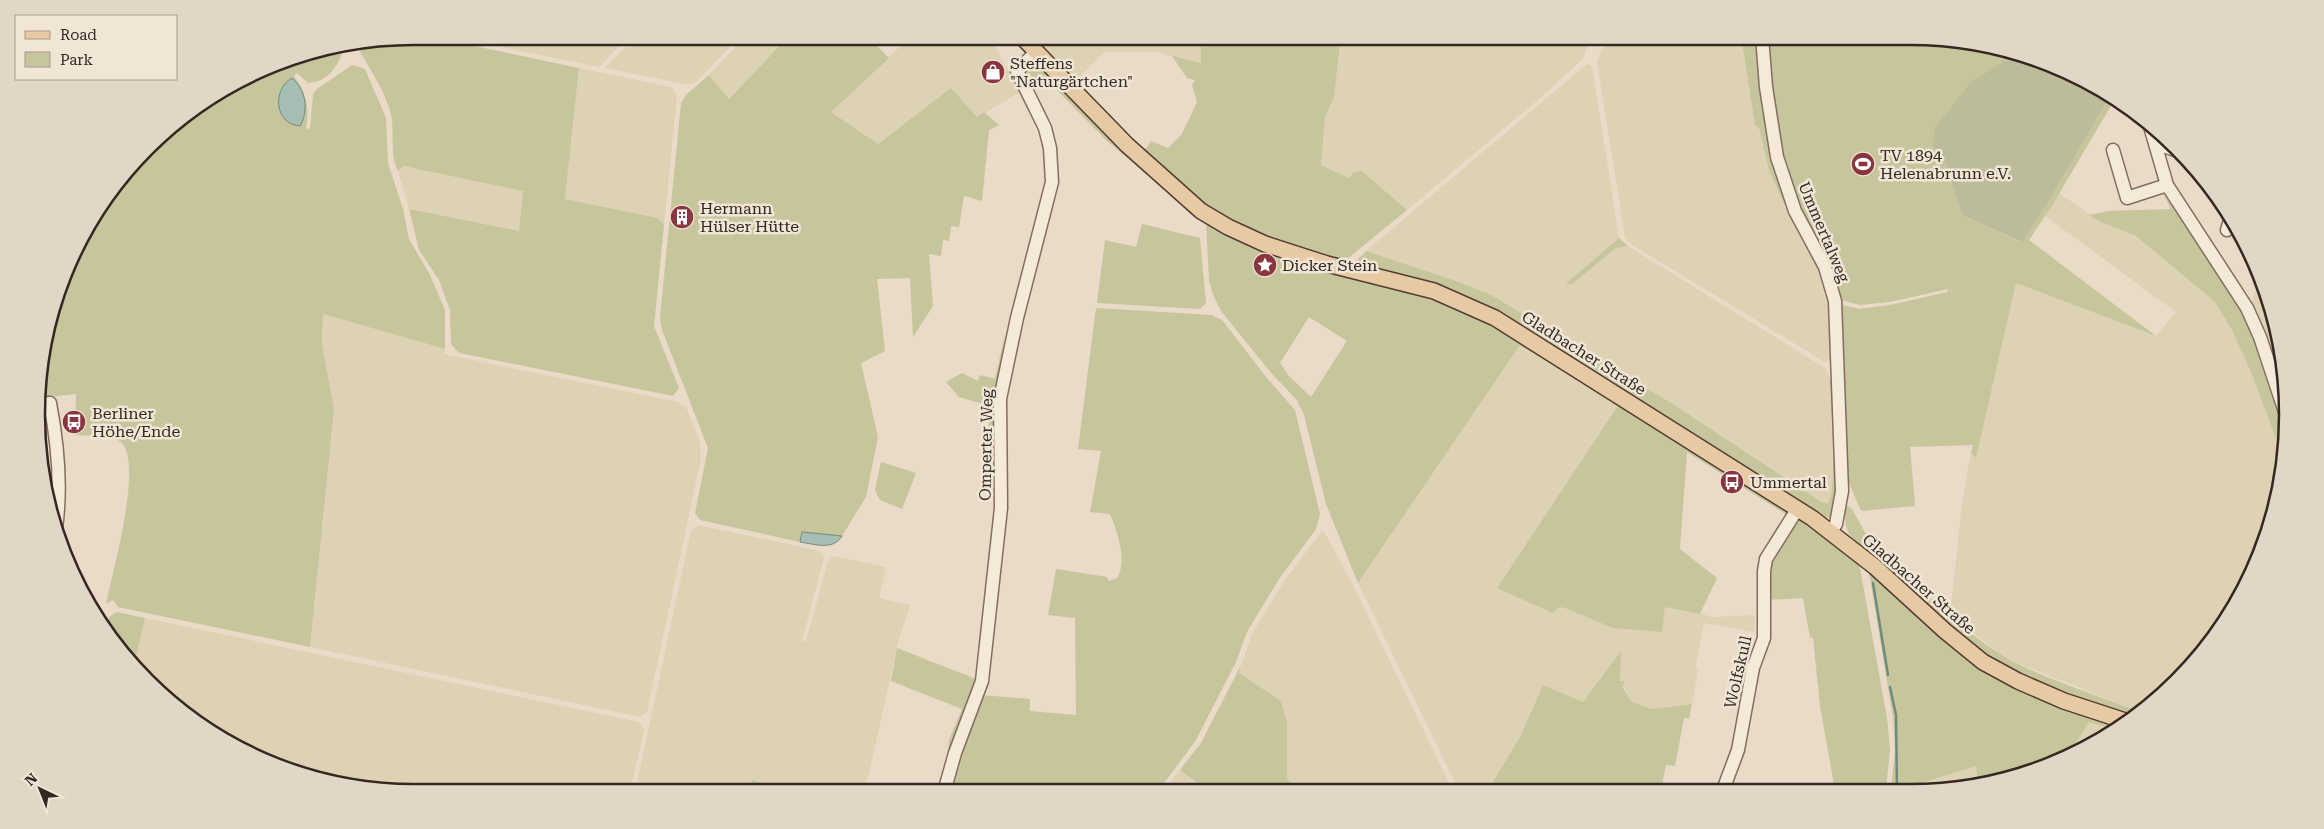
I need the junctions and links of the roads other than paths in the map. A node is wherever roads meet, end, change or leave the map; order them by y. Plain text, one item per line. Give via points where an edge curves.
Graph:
1 (1029, 45) edge
2 (1763, 45) edge
3 (1036, 52) junction
4 (2153, 137) edge
5 (2155, 143) junction
6 (2163, 146) edge
7 (2113, 150) dead end
8 (2167, 185) junction
9 (2278, 391) edge
10 (45, 403) edge
11 (1798, 508) junction
12 (58, 511) edge
13 (1831, 531) junction
14 (2118, 720) edge
15 (946, 784) edge
16 (1726, 784) edge

1 - 3 main road, Gladbacher Straße
2 - 13 street, Ummertalweg via 1776,157 1795,210 1825,267 1835,301 1842,491 1836,524
3 - 11 main road, Gladbacher Straße via 1127,145 1201,211 1265,244 1327,264 1434,291 1488,314
3 - 15 street, Omperter Weg via 1017,71 1045,128 1052,182 1000,399 1001,508 982,680
4 - 5 street
5 - 6 street
5 - 8 street
7 - 8 street via 2127,198
8 - 9 street via 2247,308
10 - 12 street via 50,403 56,435 61,494
11 - 13 main road, Gladbacher Straße
11 - 16 street, Wolfskull via 1766,559 1764,638 1753,668 1738,750
13 - 14 main road, Gladbacher Straße via 1983,662 2064,701

